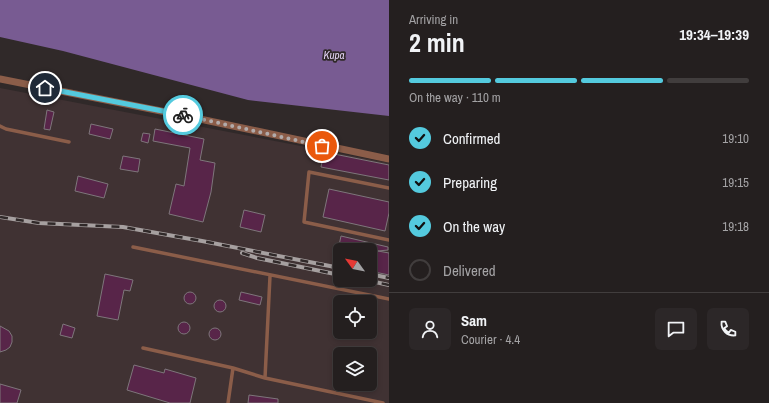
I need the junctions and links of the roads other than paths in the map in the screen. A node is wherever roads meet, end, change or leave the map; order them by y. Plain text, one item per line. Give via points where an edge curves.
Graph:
1 (0, 79) edge
2 (0, 126) edge
3 (69, 142) dead end
4 (389, 159) edge
5 (389, 188) edge
6 (389, 240) edge
7 (133, 247) dead end
8 (270, 276) junction
9 (389, 299) edge
10 (143, 348) dead end
11 (233, 368) junction
12 (265, 378) junction
13 (228, 403) edge
14 (384, 403) edge

1 - 4 street
2 - 3 lane
5 - 6 lane via 309,172 304,222
7 - 8 lane
8 - 9 lane
8 - 12 lane
10 - 11 lane
11 - 12 lane
11 - 13 lane
12 - 14 lane

